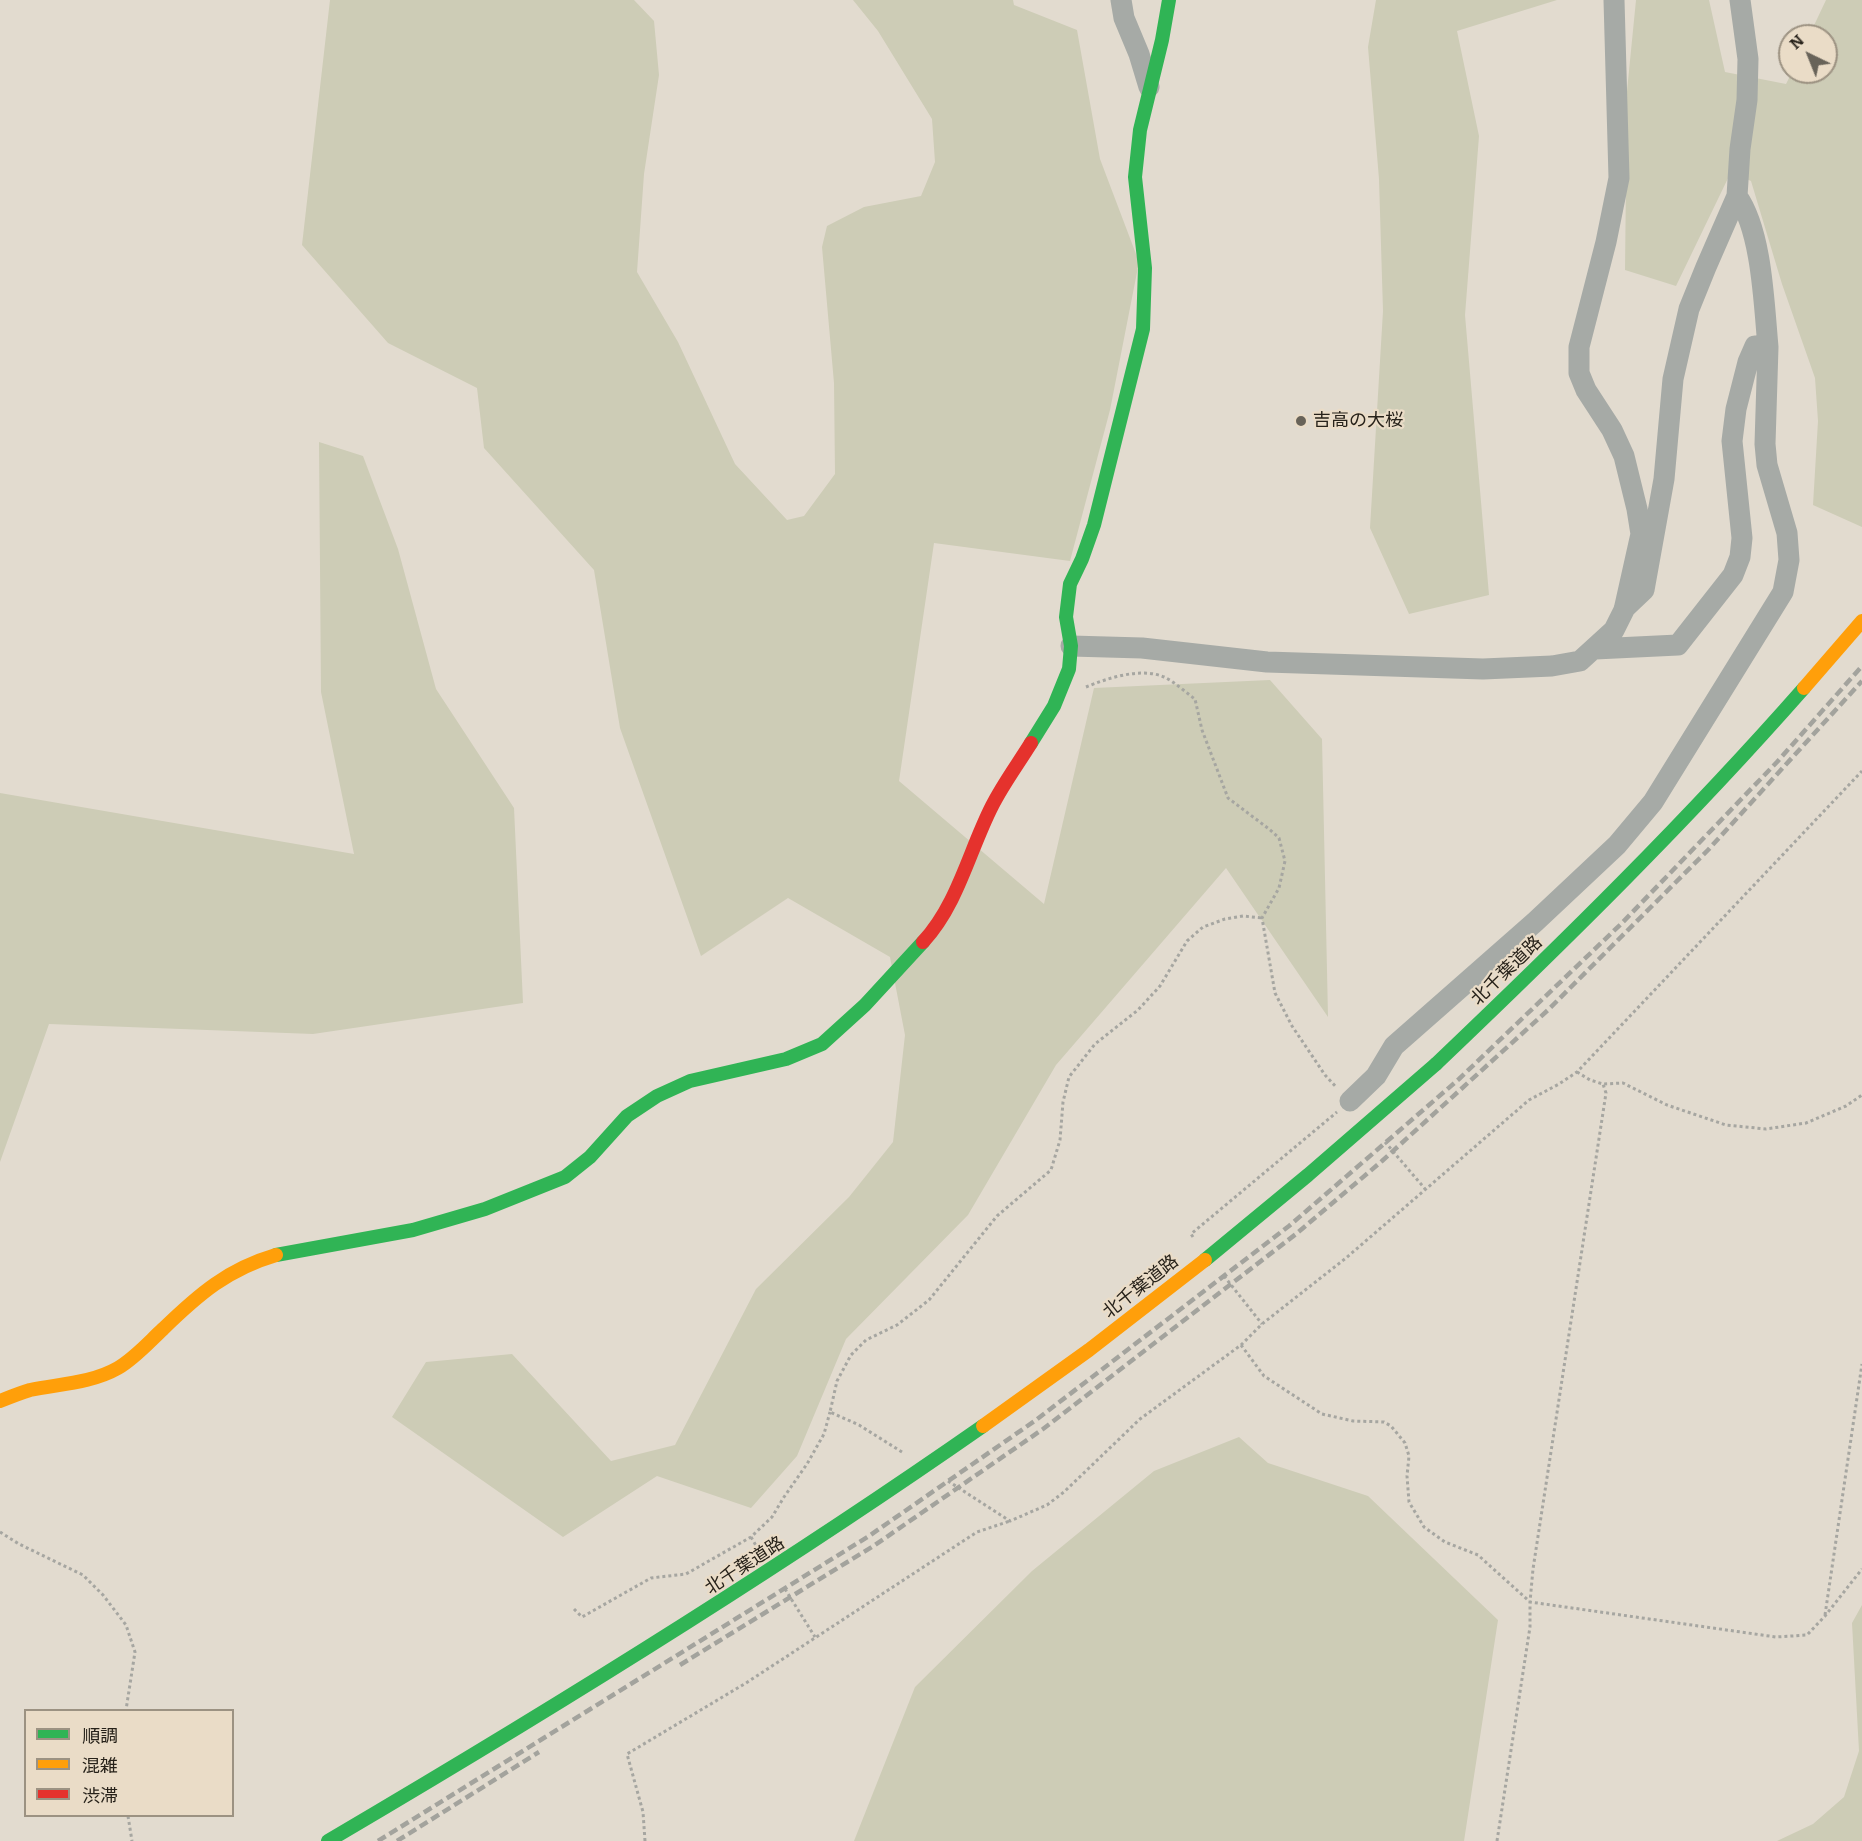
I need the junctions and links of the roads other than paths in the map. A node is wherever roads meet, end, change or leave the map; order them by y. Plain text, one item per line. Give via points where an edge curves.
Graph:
1 (1121, 0) edge
2 (1169, 0) edge
3 (1614, 0) edge
4 (1740, 0) edge
5 (1149, 87) junction
6 (1737, 196) junction
7 (1768, 347) junction
8 (1624, 610) junction
9 (1862, 621) edge
10 (1071, 646) junction
11 (1595, 649) junction
12 (1350, 1101) road end
13 (0, 1401) edge
14 (328, 1841) edge

1 - 5 street
2 - 5 main road
3 - 8 street via 1619,178 1580,347 1579,374 1624,456 1637,509 1641,534
4 - 6 street via 1748,59
5 - 10 main road via 1135,177 1145,268 1143,328 1094,525 1070,584 1066,617
6 - 7 street via 1746,209 1756,243
6 - 8 street via 1689,309 1673,379 1664,479 1644,590
7 - 11 street via 1755,346 1736,409 1732,441 1742,538 1740,557 1732,575 1677,645
7 - 12 street via 1764,444 1787,533 1789,560 1783,592 1653,802 1617,845 1394,1046 1376,1076
8 - 11 street via 1614,630
9 - 14 main road, 北千葉道路, bridge via 1721,781 1538,967 1321,1165 1199,1264 1090,1349 854,1516 693,1621
10 - 11 street via 1142,648 1267,662 1483,669 1552,666 1580,661
10 - 13 main road via 1069,669 1059,695 992,806 937,927 865,1005 822,1044 786,1059 690,1081 657,1096 627,1116 590,1157 565,1177 525,1194 413,1230 253,1262 220,1279 118,1368 94,1378 27,1391

